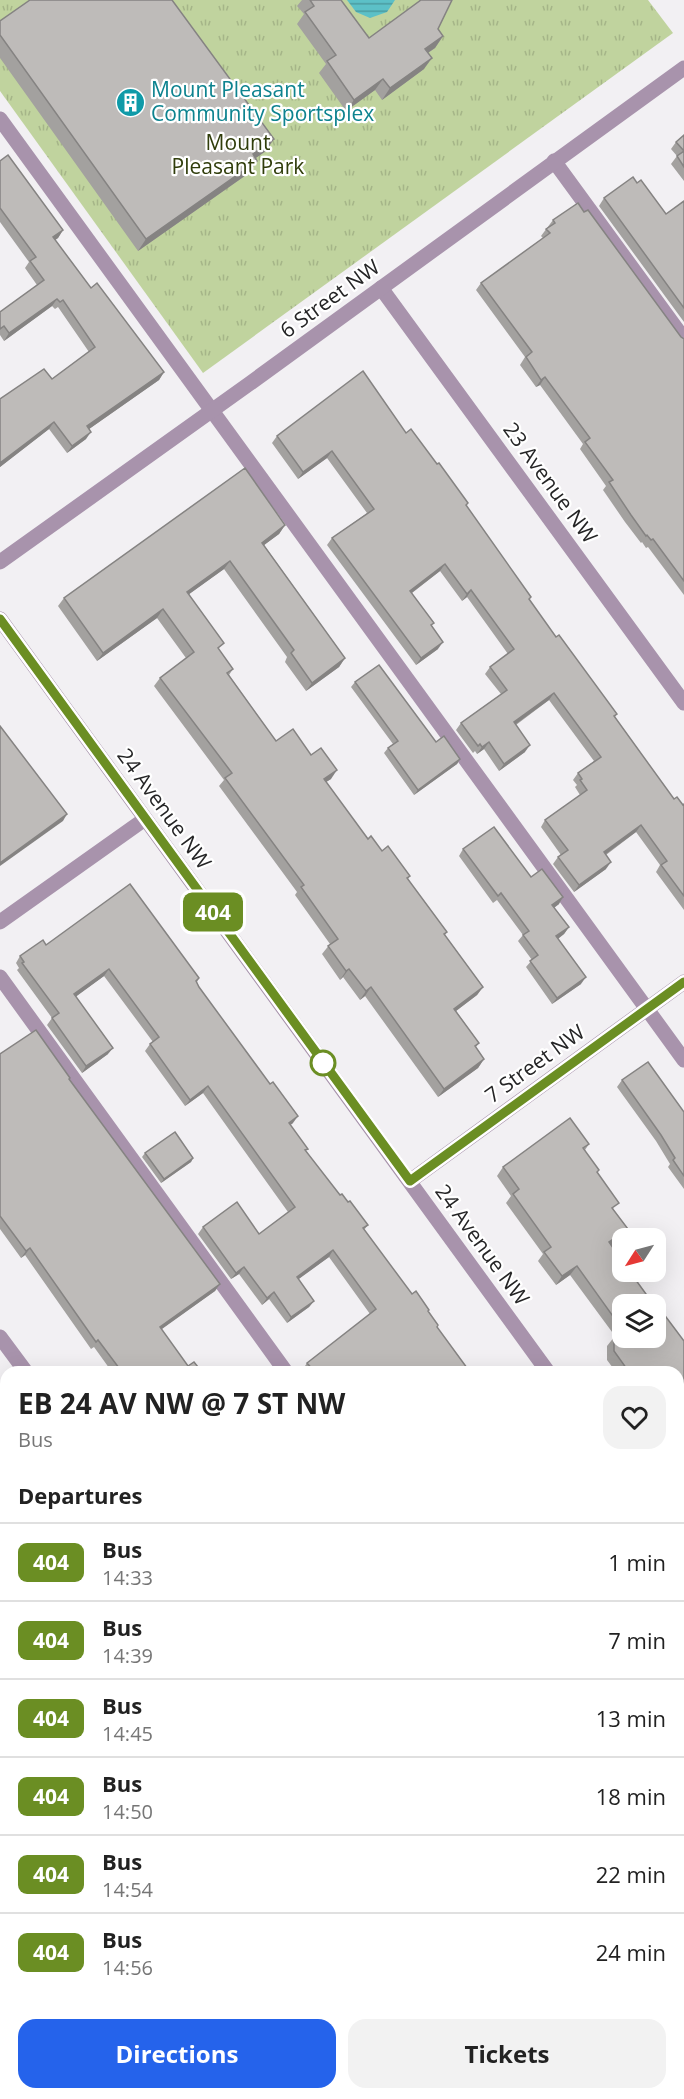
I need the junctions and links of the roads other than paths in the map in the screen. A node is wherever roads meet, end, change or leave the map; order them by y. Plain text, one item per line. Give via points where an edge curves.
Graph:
1 (684, 68) edge
2 (0, 119) edge
3 (555, 161) junction
4 (381, 288) junction
5 (684, 339) edge
6 (212, 410) junction
7 (0, 562) edge
8 (0, 619) edge
9 (684, 703) edge
10 (145, 819) junction
11 (0, 922) edge
12 (0, 977) edge
13 (684, 982) edge
14 (647, 1009) junction
15 (684, 1060) edge
16 (410, 1181) junction
17 (0, 1337) edge
18 (22, 1366) edge
19 (282, 1366) edge
20 (544, 1366) edge

1 - 3 street, 6 Street NW
2 - 6 street
3 - 4 street, 6 Street NW
3 - 5 street
4 - 6 street, 6 Street NW
4 - 9 street, 23 Avenue NW
6 - 7 street, 6 Street NW
6 - 14 street
8 - 10 street, 24 Avenue NW
10 - 11 street
10 - 16 street, 24 Avenue NW
12 - 19 street
13 - 14 street, 7 Street NW
14 - 15 street
14 - 16 street, 7 Street NW
16 - 20 street, 24 Avenue NW
17 - 18 street

